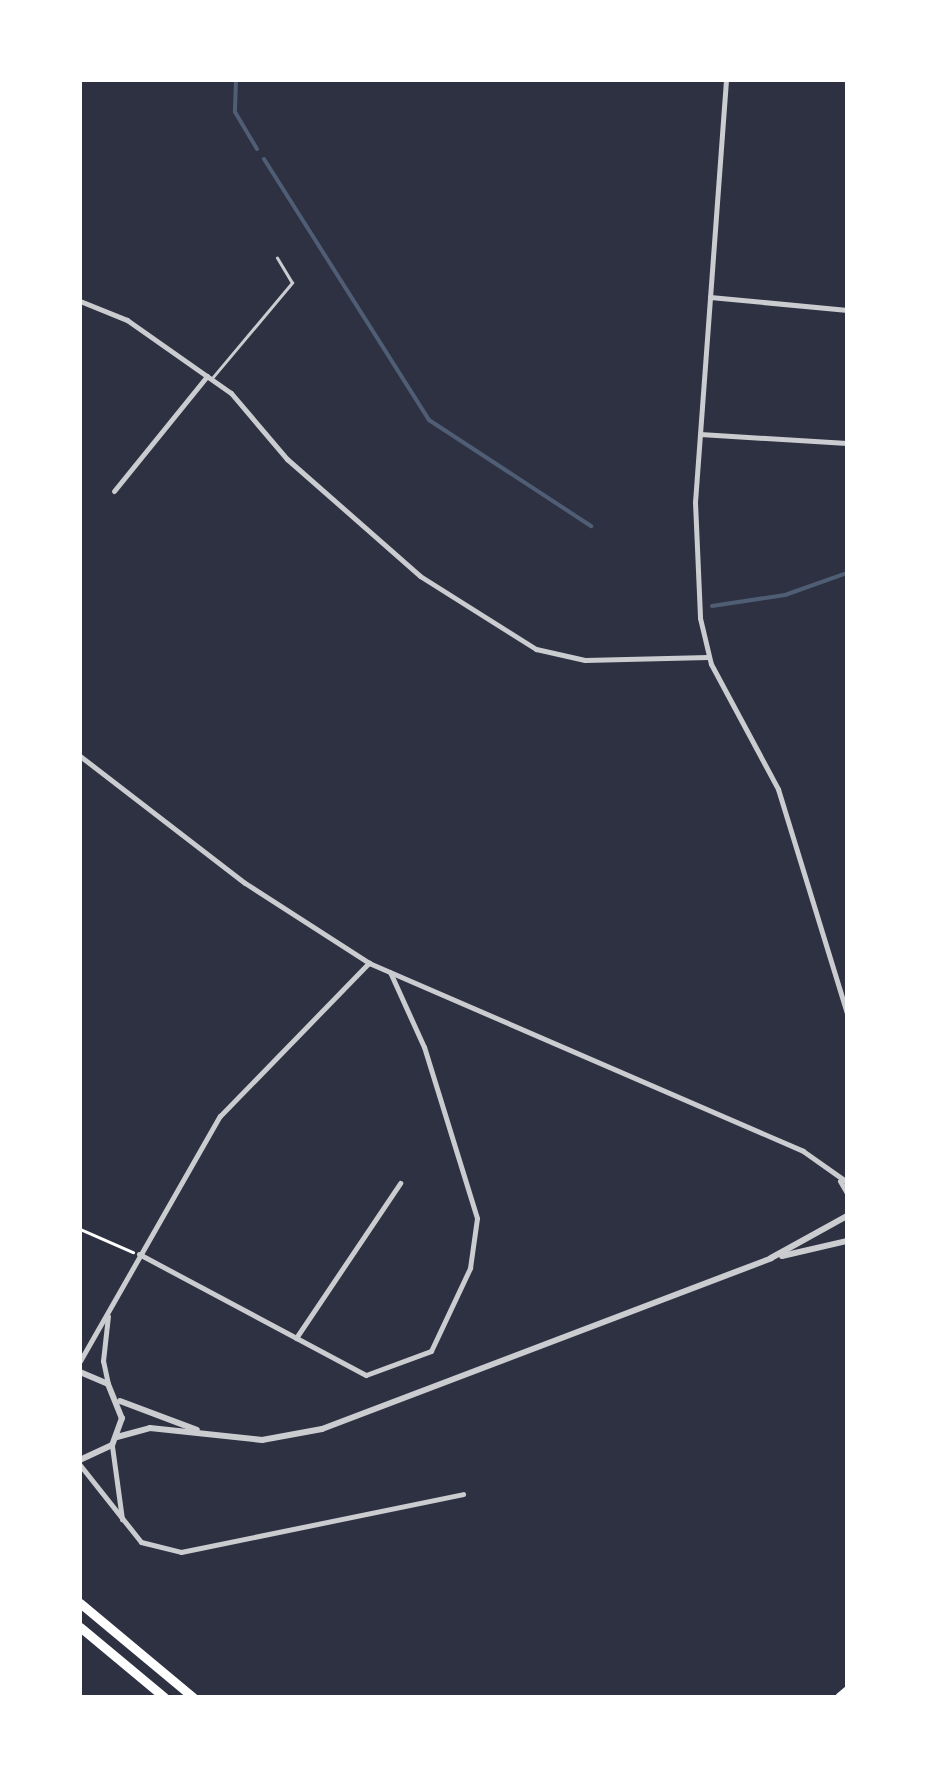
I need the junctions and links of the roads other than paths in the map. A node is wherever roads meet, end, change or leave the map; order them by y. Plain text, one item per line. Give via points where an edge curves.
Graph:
1 (726, 80) edge
2 (277, 258) dead end
3 (710, 297) junction
4 (80, 301) edge
5 (847, 310) edge
6 (209, 377) junction
7 (700, 434) junction
8 (847, 444) edge
9 (114, 492) dead end
10 (708, 657) junction
11 (80, 756) edge
12 (369, 964) junction
13 (390, 972) junction
14 (847, 1012) edge
15 (838, 1179) junction
16 (400, 1182) dead end
17 (847, 1182) edge
18 (847, 1193) edge
19 (847, 1216) edge
20 (847, 1241) edge
21 (139, 1254) junction
22 (772, 1258) junction
23 (110, 1308) junction
24 (296, 1338) junction
25 (80, 1361) edge
26 (80, 1372) edge
27 (108, 1384) junction
28 (119, 1400) junction
29 (208, 1434) junction
30 (117, 1437) junction
31 (112, 1445) junction
32 (80, 1462) edge
33 (462, 1494) dead end
34 (123, 1522) junction
35 (80, 1603) edge
36 (80, 1626) edge
37 (847, 1690) edge
38 (164, 1697) edge
39 (193, 1697) edge
40 (839, 1697) edge

1 - 3 street
2 - 6 lane via 292,283
3 - 5 street
3 - 7 street
4 - 6 street via 127,320
6 - 9 street
6 - 10 street via 287,459 420,576 536,648 585,660
7 - 8 street
7 - 10 street via 694,568
10 - 14 street via 778,789
11 - 12 street via 245,883
12 - 13 street
12 - 21 street via 220,1116
13 - 15 street via 803,1151
13 - 24 street via 424,1047 472,1189 477,1218 470,1268 430,1351 408,1365 366,1376
15 - 17 street
15 - 18 street
16 - 24 street
19 - 22 street
20 - 22 street
21 - 23 street
21 - 24 street
22 - 29 street via 322,1429 262,1440
23 - 25 street
23 - 27 street via 103,1361
26 - 27 street
27 - 28 street
28 - 29 street
28 - 30 street
29 - 30 street via 150,1428
30 - 31 street
31 - 32 street
31 - 34 street
32 - 34 street
33 - 34 street via 212,1550 159,1549 141,1542
35 - 39 highway
36 - 38 highway
37 - 40 highway

